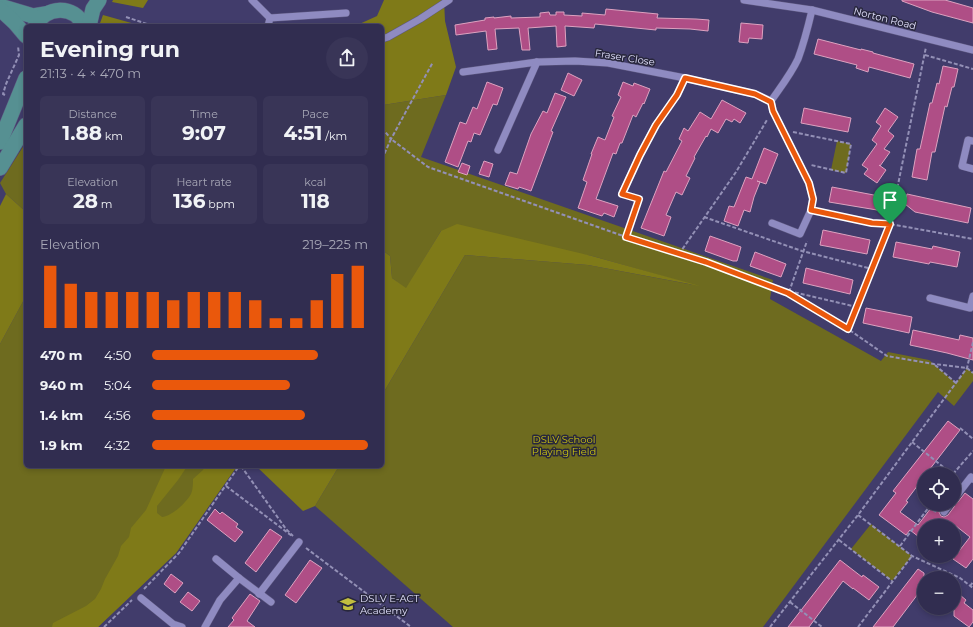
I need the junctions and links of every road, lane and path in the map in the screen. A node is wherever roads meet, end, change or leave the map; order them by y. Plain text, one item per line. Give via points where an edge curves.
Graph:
1 (70, 0) edge
2 (99, 0) edge
3 (252, 0) edge
4 (449, 0) edge
5 (744, 0) edge
6 (0, 8) edge
7 (812, 10) junction
8 (49, 13) junction
9 (346, 13) dead end
10 (126, 17) dead end
11 (270, 18) junction
12 (36, 24) edge
13 (83, 24) edge
14 (89, 24) edge
15 (147, 24) edge
16 (268, 24) edge
17 (24, 34) edge
18 (384, 38) edge
19 (928, 40) junction
20 (973, 50) edge
21 (925, 55) junction
22 (434, 62) dead end
23 (537, 62) junction
24 (973, 69) edge
25 (463, 72) dead end
26 (685, 78) junction
27 (24, 83) edge
28 (771, 102) junction
29 (773, 111) junction
30 (24, 128) edge
31 (384, 130) edge
32 (782, 130) junction
33 (391, 139) junction
34 (973, 141) edge
35 (0, 142) edge
36 (498, 150) dead end
37 (384, 155) edge
38 (798, 163) junction
39 (0, 168) edge
40 (973, 169) edge
41 (622, 194) joint
42 (811, 210) junction
43 (704, 217) junction
44 (772, 223) dead end
45 (890, 224) junction
46 (800, 234) junction
47 (626, 237) junction
48 (973, 239) edge
49 (802, 251) junction
50 (679, 254) junction
51 (872, 269) junction
52 (789, 292) junction
53 (973, 296) edge
54 (930, 298) dead end
55 (857, 307) junction
56 (848, 329) junction
57 (973, 342) edge
58 (934, 364) junction
59 (967, 368) junction
60 (973, 373) edge
61 (956, 383) junction
62 (960, 428) dead end
63 (973, 439) edge
64 (912, 442) junction
65 (973, 451) edge
66 (944, 467) edge
67 (959, 467) edge
68 (239, 468) edge
69 (241, 468) edge
70 (973, 479) edge
71 (226, 486) junction
72 (961, 490) edge
73 (944, 512) edge
74 (858, 514) junction
75 (839, 540) junction
76 (299, 542) junction
77 (900, 546) junction
78 (912, 556) junction
79 (216, 559) dead end
80 (239, 578) junction
81 (892, 582) junction
82 (973, 582) edge
83 (970, 586) junction
84 (973, 588) edge
85 (143, 589) dead end
86 (259, 594) junction
87 (142, 598) dead end
88 (132, 600) dead end
89 (271, 602) dead end
90 (790, 602) junction
91 (104, 627) edge
92 (182, 627) edge
93 (205, 627) edge
94 (411, 627) edge
95 (770, 627) edge
96 (822, 627) edge
97 (858, 627) edge

1 - 8 main road
2 - 14 main road
3 - 11 street
4 - 18 street
5 - 7 street, Norton Road
6 - 8 main road via 33,16
6 - 17 main road
7 - 19 street, Norton Road
7 - 28 street via 797,60
8 - 12 main road
8 - 13 main road via 61,10 69,12 77,16
9 - 11 street
10 - 15 path
11 - 16 street
19 - 20 street, Norton Road
19 - 21 path
21 - 24 path
21 - 45 path
22 - 33 path
23 - 25 street, Fraser Close
23 - 26 street, Fraser Close via 608,63
23 - 36 street
26 - 28 street, Fraser Close via 755,94
26 - 41 street via 677,95 656,125
27 - 35 main road
28 - 29 street
29 - 32 street
29 - 43 path via 736,172
30 - 39 main road
31 - 33 path
32 - 38 street
32 - 38 path via 852,144 846,173
33 - 37 path
33 - 47 path via 428,168
34 - 40 street via 968,140 962,166
38 - 42 street via 809,183 813,199
41 - 47 path via 639,199
42 - 45 path via 872,223
42 - 46 street
43 - 49 path
43 - 50 path
44 - 46 street
45 - 48 path
45 - 51 path
46 - 49 path via 808,237
47 - 50 path
49 - 51 path
49 - 52 path
50 - 52 path
51 - 55 path
52 - 55 path
52 - 56 path
53 - 54 street via 970,308
55 - 56 path
56 - 58 path via 888,356
57 - 59 path
58 - 59 path
58 - 61 path
59 - 60 path
59 - 61 path
61 - 64 path
62 - 63 path
64 - 66 path
64 - 74 path
65 - 67 path
68 - 71 path
69 - 76 path via 286,529
70 - 72 street via 971,477
71 - 76 path
71 - 85 path via 179,553
73 - 77 path via 941,515 929,507
74 - 75 path
74 - 77 path
75 - 81 path
75 - 90 path
76 - 86 street
76 - 94 path
77 - 78 path
78 - 81 path
78 - 83 path via 960,578
79 - 80 street
80 - 86 street
80 - 93 street via 220,600
81 - 97 path
82 - 83 path
83 - 84 path
86 - 89 street
87 - 92 street via 173,624
88 - 91 path
90 - 95 path
90 - 96 path

